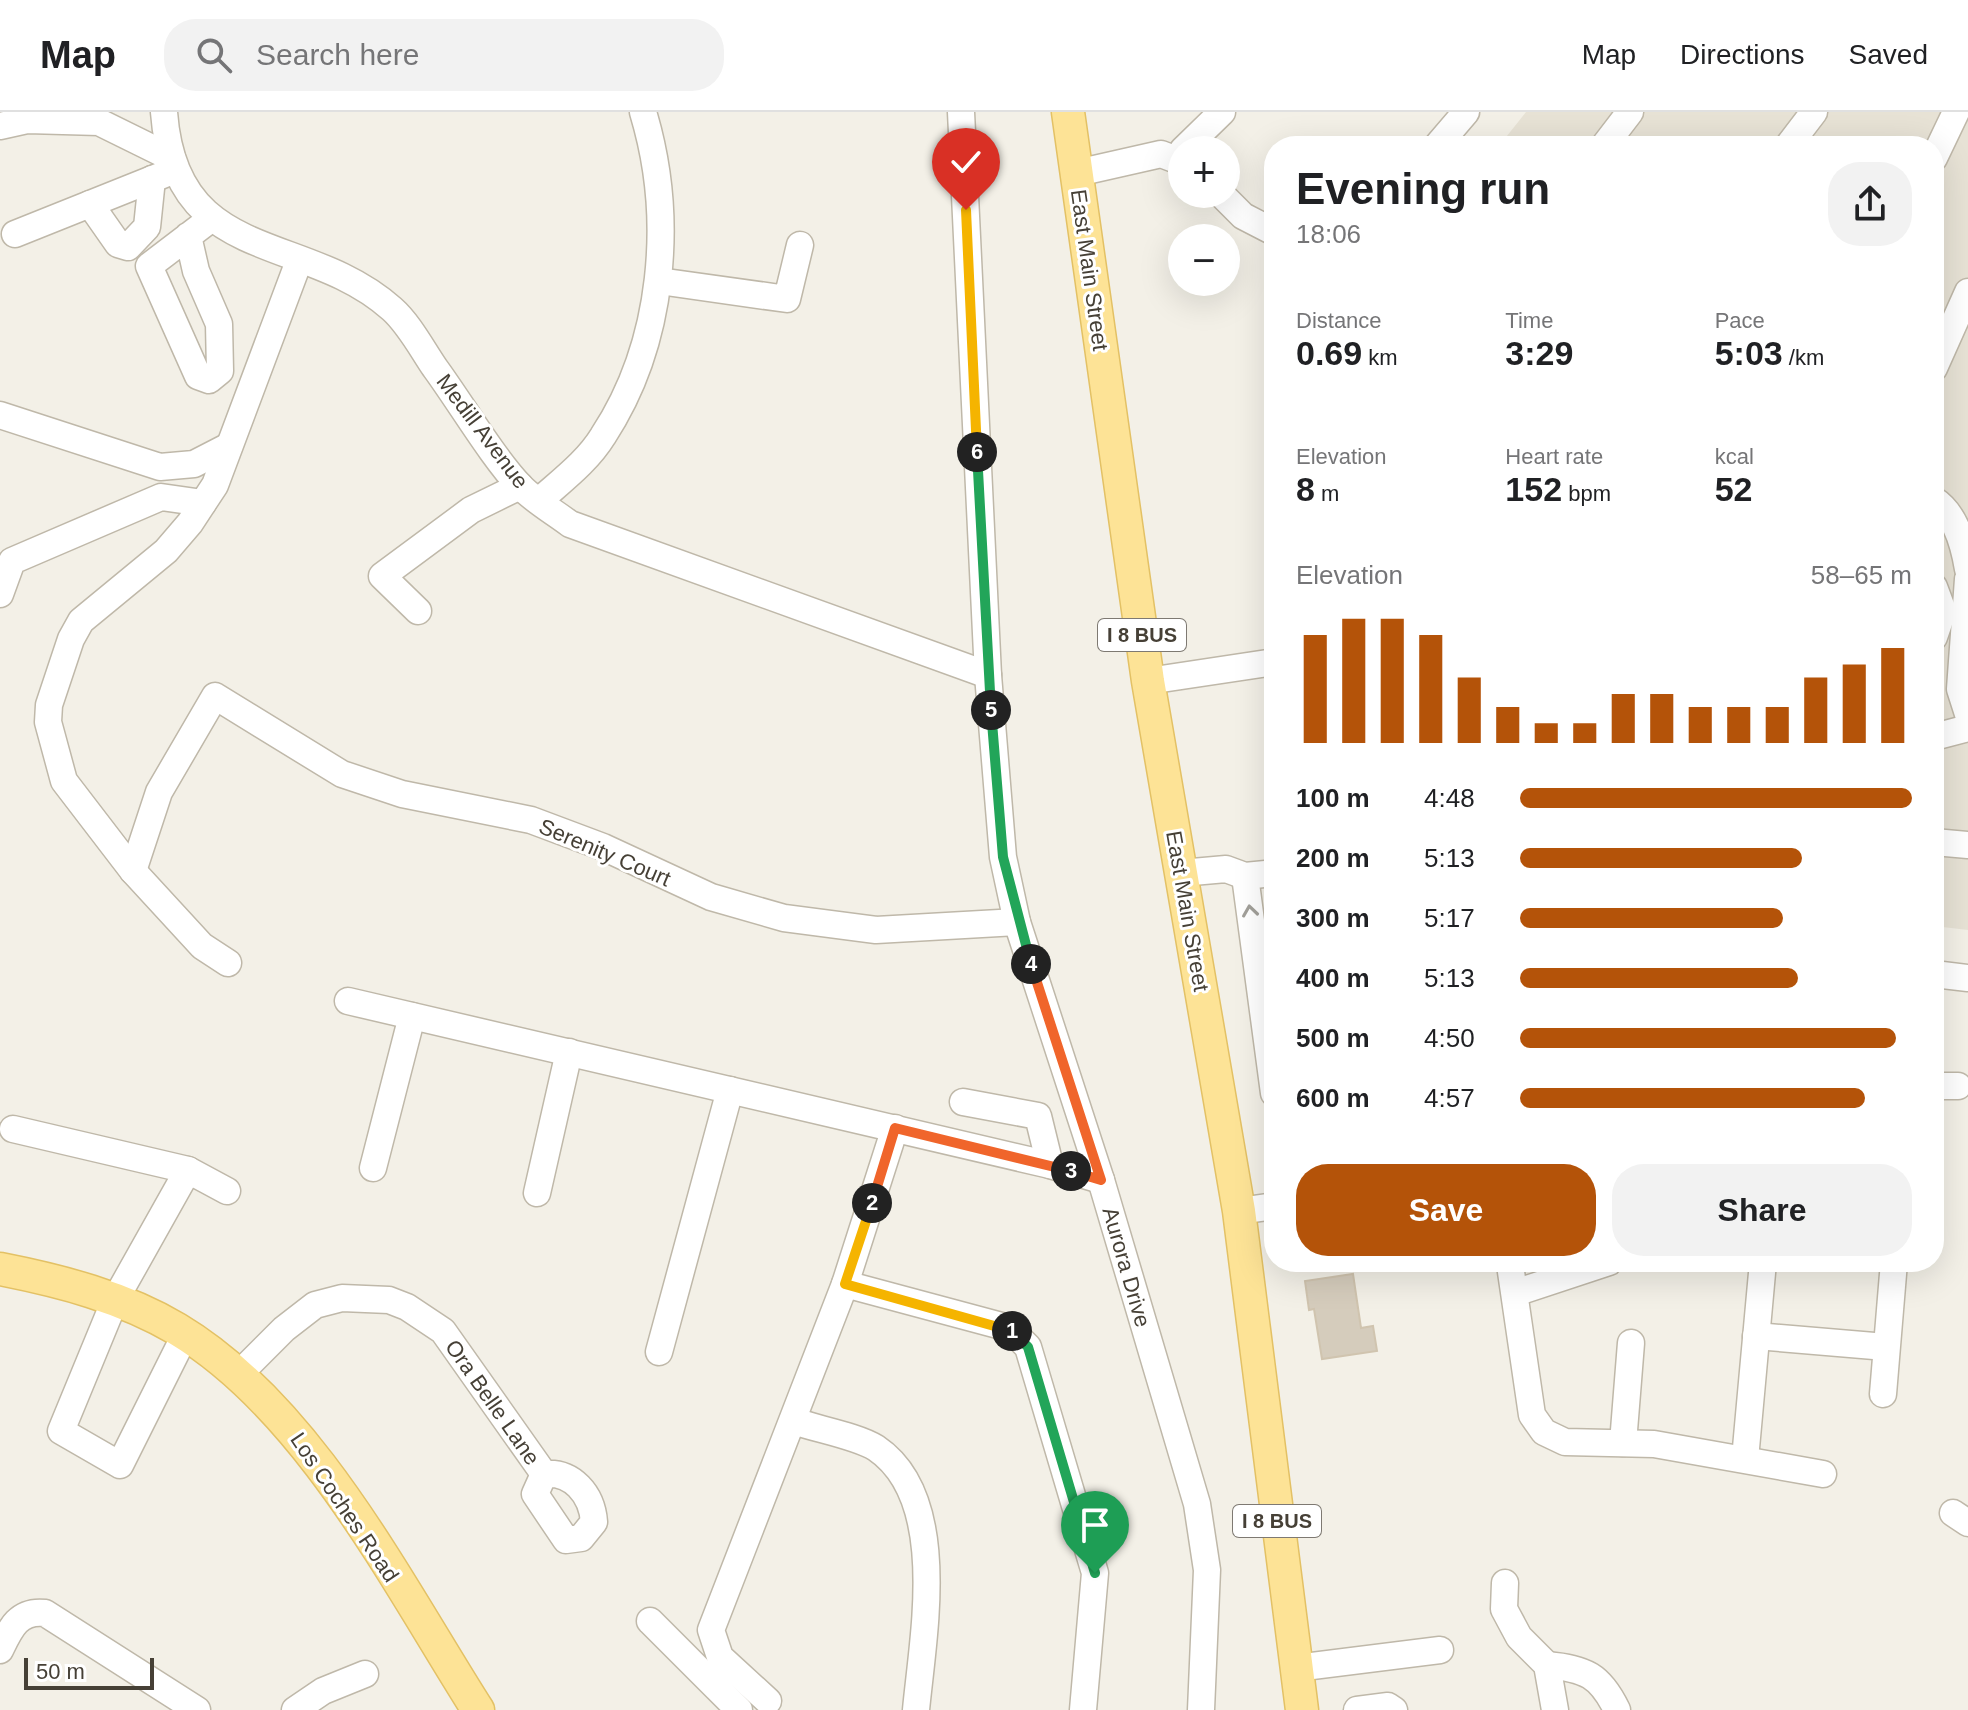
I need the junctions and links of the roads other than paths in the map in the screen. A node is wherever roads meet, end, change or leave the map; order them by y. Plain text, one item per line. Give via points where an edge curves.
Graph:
1 (164, 112) edge
2 (643, 112) edge
3 (961, 112) edge
4 (1068, 112) edge
5 (1222, 112) edge
6 (1466, 112) edge
7 (1630, 112) edge
8 (1814, 112) edge
9 (1956, 112) edge
10 (0, 126) edge
11 (1199, 136) edge
12 (1446, 136) edge
13 (1612, 136) edge
14 (1796, 136) edge
15 (1944, 137) edge
16 (1168, 154) edge
17 (166, 169) junction
18 (1077, 173) junction
19 (90, 204) junction
20 (1235, 208) edge
21 (212, 218) junction
22 (1264, 227) edge
23 (15, 234) dead end
24 (188, 236) junction
25 (800, 245) dead end
26 (299, 261) junction
27 (659, 281) junction
28 (1968, 292) edge
29 (1944, 346) edge
30 (0, 415) edge
31 (229, 446) junction
32 (529, 493) junction
33 (203, 503) junction
34 (1944, 508) edge
35 (1944, 541) edge
36 (1968, 569) edge
37 (0, 594) edge
38 (418, 611) dead end
39 (1264, 664) edge
40 (988, 675) junction
41 (1148, 681) junction
42 (1968, 714) edge
43 (1968, 728) edge
44 (1944, 734) edge
45 (1944, 843) edge
46 (1968, 845) edge
47 (133, 871) junction
48 (1181, 873) junction
49 (1264, 874) edge
50 (1245, 876) junction
51 (1017, 922) junction
52 (228, 963) dead end
53 (1944, 975) edge
54 (1968, 978) edge
55 (348, 1001) dead end
56 (412, 1016) junction
57 (1264, 1018) edge
58 (569, 1052) junction
59 (730, 1090) junction
60 (963, 1102) dead end
61 (895, 1128) junction
62 (13, 1129) dead end
63 (1050, 1165) junction
64 (373, 1168) dead end
65 (188, 1170) junction
66 (1101, 1180) junction
67 (227, 1191) dead end
68 (537, 1193) dead end
69 (1264, 1207) edge
70 (1239, 1211) junction
71 (0, 1269) edge
72 (1511, 1272) edge
73 (1579, 1272) edge
74 (1762, 1272) edge
75 (1893, 1272) edge
76 (845, 1284) junction
77 (1515, 1293) junction
78 (115, 1300) junction
79 (185, 1335) junction
80 (1756, 1336) junction
81 (1631, 1343) dead end
82 (1886, 1347) junction
83 (659, 1352) dead end
84 (238, 1375) junction
85 (1883, 1394) dead end
86 (794, 1421) junction
87 (1623, 1443) junction
88 (1745, 1459) junction
89 (544, 1474) dead end
90 (1823, 1474) dead end
91 (1505, 1583) dead end
92 (650, 1621) dead end
93 (0, 1650) edge
94 (1440, 1650) dead end
95 (1547, 1665) junction
96 (1296, 1668) junction
97 (365, 1674) dead end
98 (768, 1701) dead end
99 (197, 1710) edge
100 (295, 1710) edge
101 (478, 1710) edge
102 (739, 1710) edge
103 (916, 1710) edge
104 (1083, 1710) edge
105 (1201, 1710) edge
106 (1302, 1710) edge
107 (1357, 1710) edge
108 (1394, 1710) edge
109 (1555, 1710) edge
110 (1617, 1710) edge

1 - 17 street, Medill Avenue
2 - 27 street via 656,173
3 - 40 street, Aurora Drive
4 - 18 main road, East Main Street / I 8 BUS
5 - 11 street
6 - 12 street
7 - 13 street
8 - 14 street
9 - 15 street
10 - 17 street via 27,120 99,122
16 - 18 street
17 - 19 street
17 - 19 street via 147,227 128,247 118,244
17 - 21 street, Medill Avenue
18 - 41 main road, East Main Street / I 8 BUS
19 - 23 street
20 - 22 street
21 - 24 street
21 - 26 street, Medill Avenue
24 - 24 street via 149,266 198,376 209,380 220,371 219,324 196,271
25 - 27 street via 787,299
26 - 31 street
26 - 32 street, Medill Avenue via 362,287 394,310
27 - 32 street via 638,374 603,437 583,461
28 - 29 street
30 - 31 street via 160,467 194,464
31 - 33 street
32 - 38 street via 471,510 382,576
32 - 40 street, Medill Avenue via 570,524
33 - 37 street via 161,497 41,548 12,561
33 - 47 street via 166,551 81,621 49,705 48,722 64,781
34 - 36 street via 1964,545
35 - 36 street
36 - 42 street via 1960,689
39 - 41 street
40 - 51 street, Aurora Drive via 1003,857
41 - 48 main road, East Main Street / I 8 BUS
43 - 44 street
45 - 46 street
47 - 51 street, Serenity Court via 159,792 215,696 342,774 402,794 531,820 711,897 784,918 876,930
47 - 52 street via 202,946
48 - 50 street via 1226,869
48 - 70 main road, East Main Street / I 8 BUS
49 - 50 street
57 -> 50 street
51 - 66 street, Aurora Drive
53 - 54 street
55 - 56 street
56 - 58 street
56 - 64 street
58 - 59 street
58 - 68 street
59 - 61 street
59 - 83 street
60 - 63 street via 1038,1116
61 - 63 street
61 - 76 street
62 - 65 street
63 - 66 street
65 - 67 street
65 - 78 street
66 - 105 street, Aurora Drive via 1197,1504 1207,1570
69 - 70 street
70 - 96 main road, East Main Street / I 8 BUS
71 - 78 main road, Los Coches Road via 58,1280
72 - 77 street
73 - 77 street
74 - 80 street
75 - 82 street
76 - 86 street
76 - 104 street via 1009,1328 1028,1347 1095,1573
77 - 87 street via 1537,1424 1548,1436 1565,1442
78 - 79 main road, Los Coches Road
78 - 79 street via 61,1431 120,1465
79 - 84 main road, Los Coches Road
80 - 82 street
80 - 88 street
81 - 87 street
82 - 85 street
84 - 89 street, Ora Belle Lane via 315,1305 342,1298 389,1300 443,1331
84 - 101 main road, Los Coches Road via 322,1466
86 - 98 street via 711,1630 720,1657
86 - 103 street via 875,1448 905,1476 925,1540 928,1581
87 - 88 street
88 - 90 street
91 - 95 street via 1504,1609 1511,1623
92 - 102 street
93 - 99 street via 12,1623 32,1612 45,1613
94 - 96 street
95 - 109 street
95 - 110 street via 1574,1668 1605,1685
96 - 106 main road, East Main Street / I 8 BUS
97 - 100 street via 323,1691
107 - 108 street

